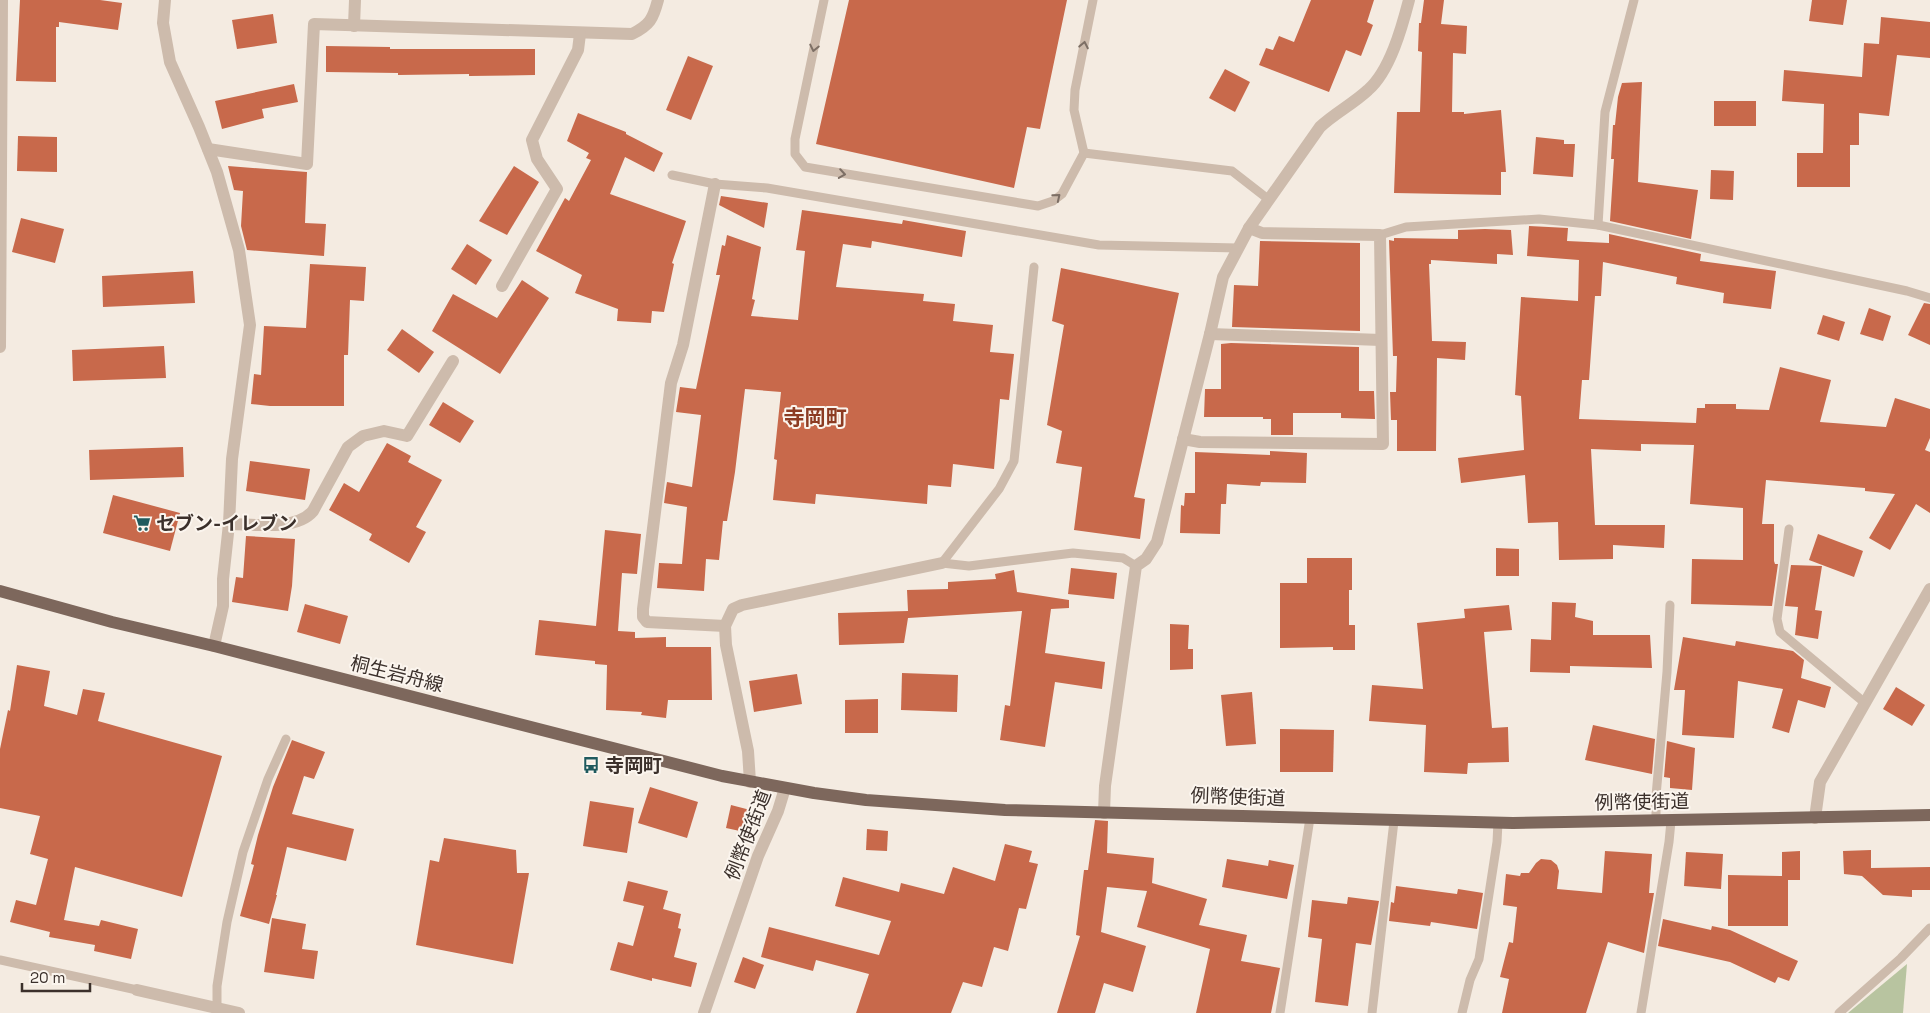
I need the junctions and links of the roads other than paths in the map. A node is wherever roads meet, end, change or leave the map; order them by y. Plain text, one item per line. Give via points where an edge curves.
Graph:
1 (2, 0) edge
2 (165, 0) edge
3 (356, 0) edge
4 (658, 0) edge
5 (824, 0) edge
6 (1093, 0) edge
7 (1410, 0) edge
8 (1634, 0) edge
9 (354, 26) junction
10 (580, 34) junction
11 (208, 149) junction
12 (1084, 153) junction
13 (672, 175) dead end
14 (715, 184) junction
15 (1268, 199) junction
16 (1598, 225) junction
17 (1249, 228) junction
18 (1380, 235) junction
19 (1238, 248) junction
20 (1034, 267) dead end
21 (502, 286) dead end
22 (1930, 298) edge
23 (1210, 334) junction
24 (1381, 340) junction
25 (0, 347) edge
26 (453, 361) dead end
27 (1183, 439) junction
28 (229, 524) junction
29 (1790, 529) dead end
30 (942, 563) junction
31 (1136, 566) junction
32 (1930, 589) edge
33 (0, 590) edge
34 (1670, 605) dead end
35 (725, 626) junction
36 (214, 646) junction
37 (1864, 703) junction
38 (286, 740) dead end
39 (750, 782) junction
40 (785, 788) junction
41 (1104, 813) junction
42 (1930, 815) edge
43 (1310, 818) junction
44 (1815, 818) junction
45 (1394, 820) junction
46 (1656, 821) junction
47 (1670, 821) junction
48 (1498, 822) junction
49 (1930, 928) edge
50 (0, 960) edge
51 (137, 990) joint
52 (217, 1011) edge
53 (239, 1013) edge
54 (704, 1013) edge
55 (1280, 1013) edge
56 (1372, 1013) edge
57 (1462, 1013) edge
58 (1641, 1013) edge
59 (1839, 1013) edge

1 - 25 street
2 - 11 street via 163,23 170,62
3 - 9 street
4 - 10 street via 653,17 644,28 632,34
5 -> 12 lane via 796,139 796,154 805,167 1038,206 1062,194
12 -> 6 lane via 1074,110 1075,90
7 - 15 street via 1378,80 1332,115
8 - 16 lane via 1605,112
9 - 10 street
9 - 11 street via 314,24 308,164
10 - 21 street via 578,50 532,140 537,160 557,188
11 - 28 street via 239,250 250,324 232,459
12 - 15 lane via 1232,171
13 - 14 lane
14 - 19 lane via 767,188 1099,245
14 - 35 street via 683,344 671,383 643,617 647,622
15 - 17 street
16 - 18 lane via 1539,219 1406,227
16 - 22 lane
17 - 18 street via 1262,233
17 - 19 street
18 - 24 street
19 - 23 street via 1223,278
20 - 30 lane via 1014,461 999,489
23 - 24 street
23 - 27 street
24 - 27 street via 1383,444 1200,442
26 - 28 street via 407,436 384,431 363,436 348,447 308,516 289,524
27 - 31 street via 1157,542 1146,559
28 - 36 street via 223,606
29 - 37 lane via 1777,618 1780,632
30 - 31 lane via 969,566 1073,553 1123,558
30 - 35 street via 742,605 733,610
31 - 41 street
32 - 37 street
33 - 36 main road, 桐生岩舟線 via 112,622
34 - 46 lane
35 - 39 street via 748,751
36 - 39 main road, 桐生岩舟線
37 - 44 street via 1820,782
38 - 52 lane via 264,788 243,852 217,986
39 - 40 main road, 桐生岩舟線
40 - 41 main road, 例幣使街道 via 904,804
40 - 54 street, 例幣使街道
41 - 43 main road, 例幣使街道
42 - 44 main road, 例幣使街道
43 - 45 main road, 例幣使街道
43 - 55 lane
44 - 47 main road, 例幣使街道
45 - 48 main road, 例幣使街道
45 - 56 lane
46 - 47 main road, 例幣使街道
46 - 48 main road, 例幣使街道
47 - 58 lane
48 - 57 lane via 1479,959
49 - 59 lane
50 - 51 lane
51 - 52 street
52 - 53 street

